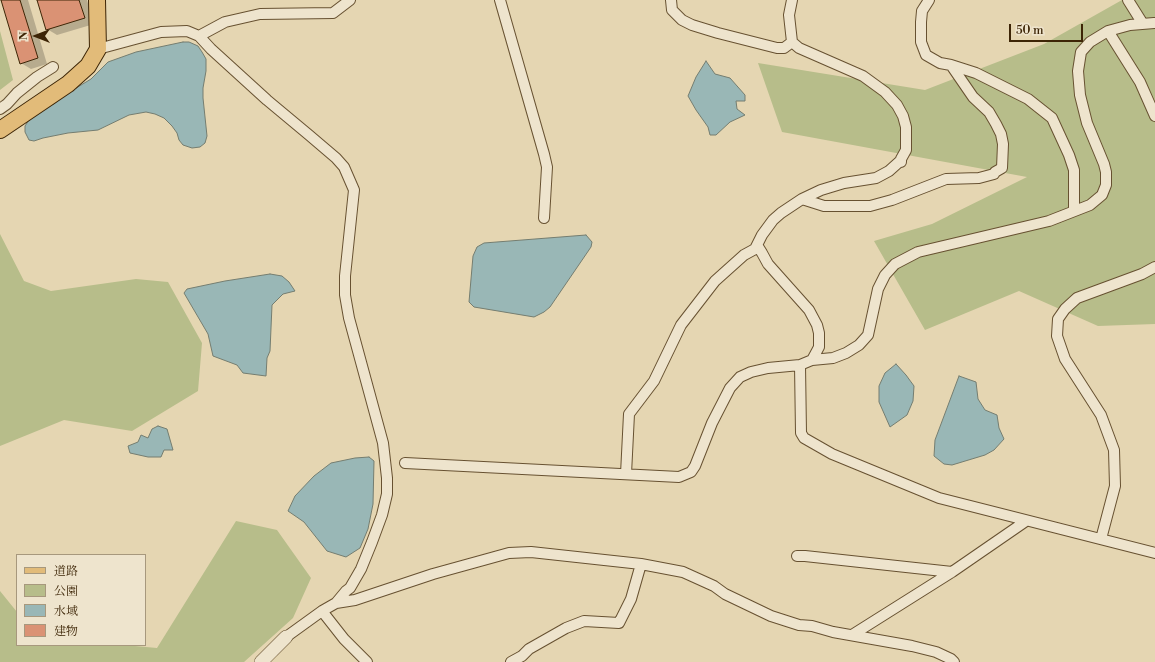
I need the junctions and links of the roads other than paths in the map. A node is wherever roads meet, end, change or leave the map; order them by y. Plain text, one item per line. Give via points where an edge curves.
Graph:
1 (97, 0) edge
2 (350, 0) edge
3 (500, 0) edge
4 (671, 0) edge
5 (792, 0) edge
6 (929, 0) edge
7 (1128, 0) edge
8 (1154, 23) edge
9 (1144, 24) junction
10 (1108, 31) junction
11 (199, 36) junction
12 (792, 42) junction
13 (98, 49) junction
14 (951, 65) junction
15 (53, 67) dead end
16 (0, 109) edge
17 (1155, 116) edge
18 (0, 130) edge
19 (802, 199) junction
20 (1074, 210) junction
21 (544, 218) dead end
22 (757, 245) junction
23 (1155, 267) edge
24 (812, 360) junction
25 (800, 365) junction
26 (405, 463) dead end
27 (626, 474) junction
28 (1026, 521) junction
29 (1101, 539) junction
30 (1155, 553) edge
31 (797, 556) dead end
32 (641, 564) junction
33 (952, 572) junction
34 (336, 603) junction
35 (322, 611) junction
36 (852, 635) junction
37 (286, 637) joint
38 (261, 662) edge
39 (367, 662) edge
40 (511, 662) edge
41 (954, 662) edge

1 - 13 main road
2 - 11 street via 333,13 260,14 225,22
3 - 21 street via 546,161
4 - 12 street via 672,10 682,20 692,24 777,48 784,48
5 - 12 street via 789,15
6 - 14 street via 922,11 921,42 926,54 940,63
7 - 9 street
8 - 9 street
9 - 10 street via 1130,24
10 - 17 street via 1140,82
10 - 20 street via 1090,42 1081,52 1078,71 1080,95 1087,123 1104,164 1106,185 1102,194 1090,205
11 - 13 street via 187,31 161,32
11 - 34 street via 267,100 336,158 344,167 354,190 345,295 348,318 383,443 387,494 382,515 361,570 350,588
12 - 19 street via 799,48 863,76 896,105 906,127 906,150 901,162 889,172 876,178 821,190
13 - 18 main road via 88,66 68,84
14 - 19 street via 973,97 989,112 1001,134 1002,168 994,174 979,178 946,179 870,206 824,206
14 - 20 street via 1028,99 1052,118 1070,155 1074,170
15 - 16 street via 17,92
19 - 22 street via 773,220
20 - 24 street via 1049,221 918,252 895,264 884,275 878,289 868,335 859,345 846,353 833,358
22 - 24 street via 768,264 809,310 817,325 819,347
22 - 27 street via 715,281 681,325 654,381 629,414
23 - 29 street via 1077,298 1058,319 1058,336 1065,359 1101,415 1114,450 1115,486
24 - 25 street
25 - 27 street via 768,368 740,377 730,388 691,472 679,477
25 - 28 street via 801,433 804,438 832,454 939,498
26 - 27 street
28 - 29 street
28 - 33 street
29 - 30 street
31 - 33 street
32 - 34 street via 531,552 509,553 433,574 355,600
32 - 36 street via 683,572 771,616 799,625
32 - 40 street via 631,599 619,623 584,621 566,628
33 - 36 street
34 - 35 street
35 - 37 street
35 - 39 street via 344,639
36 - 41 street via 936,652
37 - 38 street

